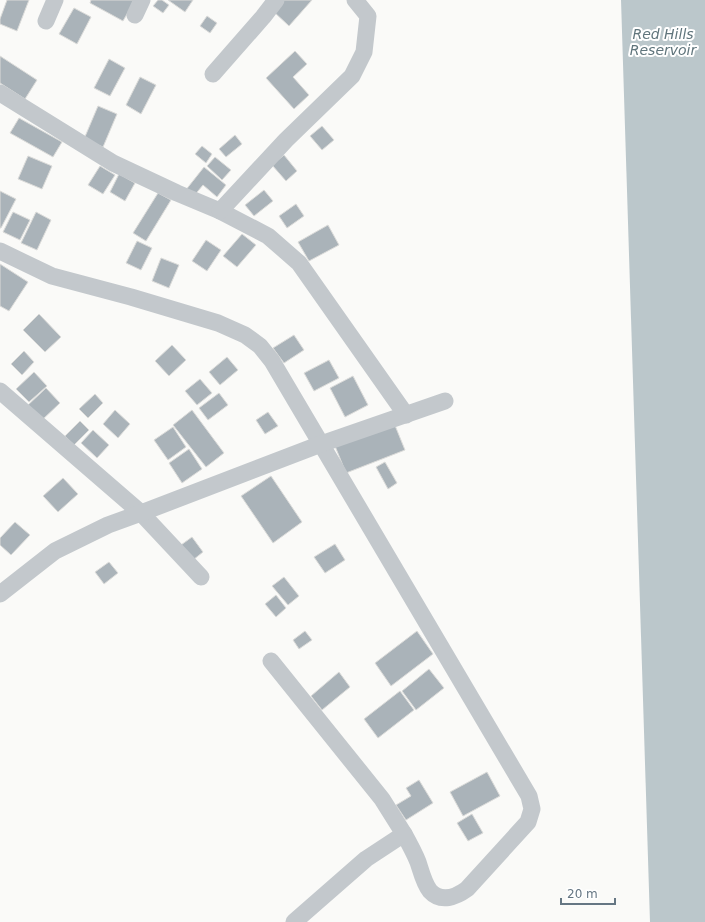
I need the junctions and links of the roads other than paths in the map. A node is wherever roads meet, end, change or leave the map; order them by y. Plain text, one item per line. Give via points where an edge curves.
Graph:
1 (55, 0) edge
2 (276, 0) edge
3 (355, 0) edge
4 (46, 21) dead end
5 (213, 74) dead end
6 (0, 93) edge
7 (220, 211) junction
8 (0, 251) edge
9 (0, 391) edge
10 (445, 401) dead end
11 (406, 415) junction
12 (321, 444) junction
13 (142, 513) junction
14 (201, 577) dead end
15 (2, 590) edge
16 (271, 661) dead end
17 (404, 834) junction
18 (294, 922) edge

1 - 4 street
2 - 5 street
3 - 7 street via 368,16 364,52 352,76 286,140
6 - 7 street via 113,163
7 - 11 street via 268,236 299,263
8 - 12 street via 52,276 218,323 245,335 260,346 272,361
9 - 13 street
10 - 11 street
11 - 12 street
12 - 13 street
12 - 17 street via 530,796 532,809 528,822 458,896 448,898 429,890
13 - 14 street
13 - 15 street via 108,525 55,551
16 - 17 street via 382,799
17 - 18 street via 366,859

